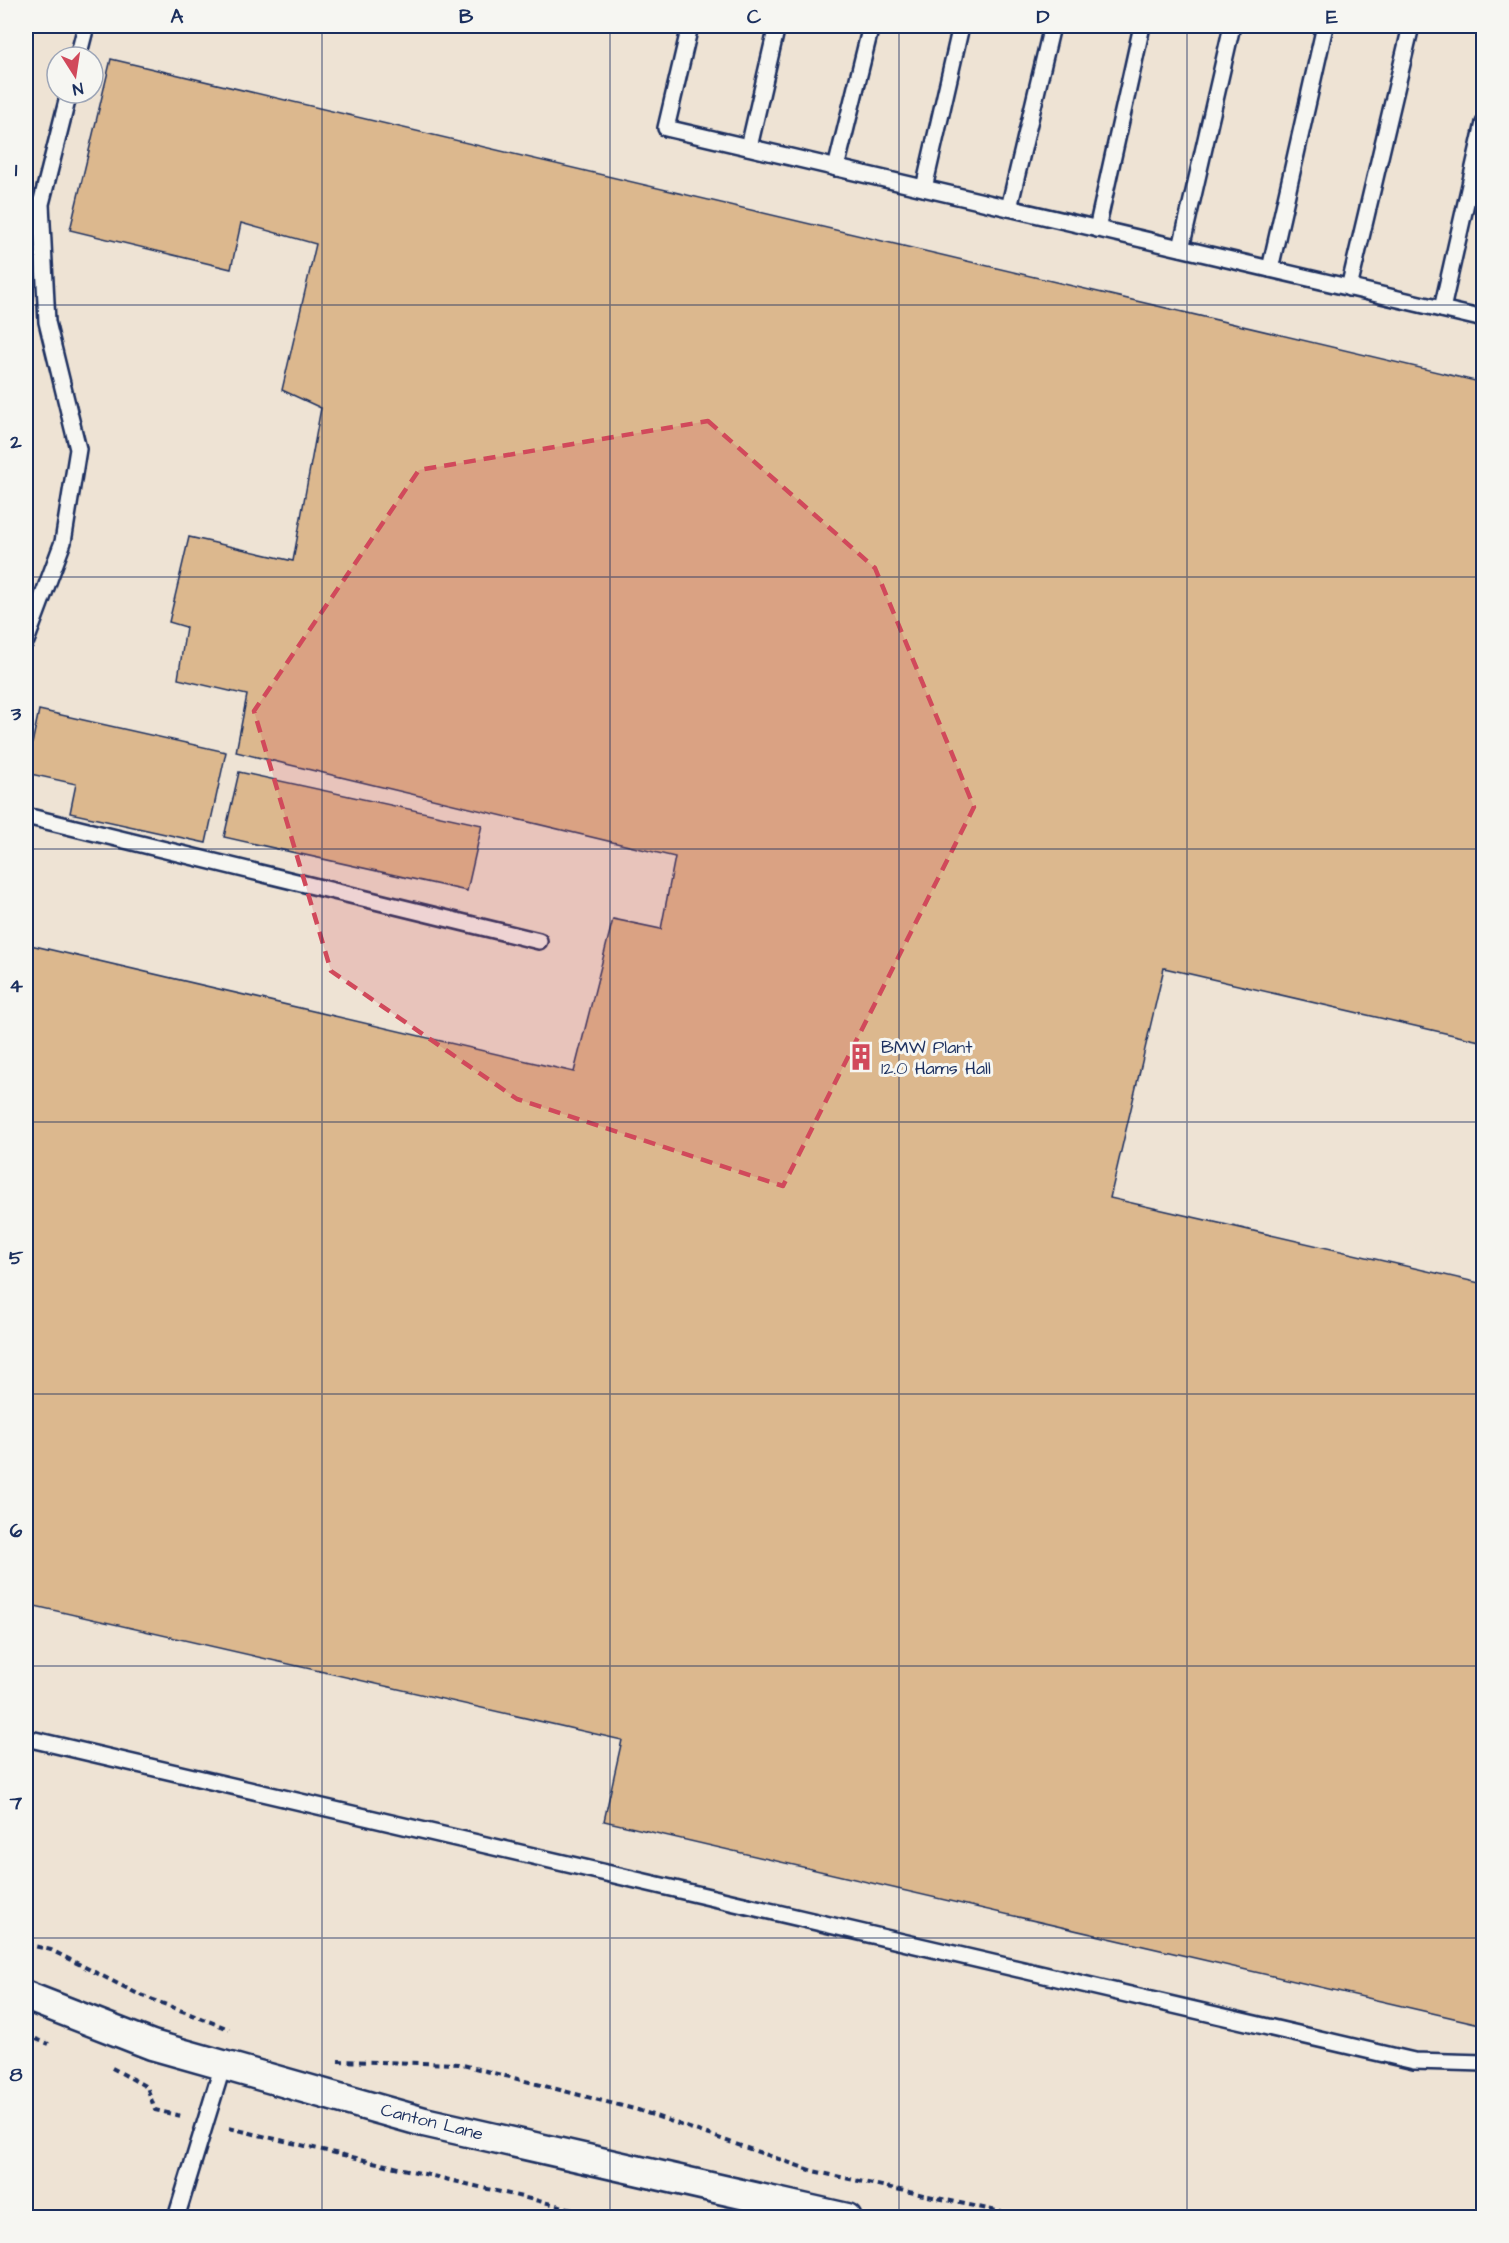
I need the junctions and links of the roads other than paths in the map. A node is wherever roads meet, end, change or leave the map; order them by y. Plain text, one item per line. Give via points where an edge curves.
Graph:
1 (86, 26) edge
2 (690, 26) edge
3 (777, 26) edge
4 (872, 26) edge
5 (961, 26) edge
6 (1052, 26) edge
7 (1142, 26) edge
8 (1232, 26) edge
9 (1324, 26) edge
10 (1411, 26) edge
11 (81, 45) edge
12 (66, 105) edge
13 (1484, 123) edge
14 (749, 147) junction
15 (836, 168) junction
16 (924, 188) junction
17 (1009, 208) junction
18 (1097, 229) junction
19 (1181, 248) junction
20 (1270, 269) junction
21 (1349, 288) junction
22 (1442, 309) junction
23 (1484, 319) edge
24 (26, 641) edge
25 (26, 816) edge
26 (539, 941) dead end
27 (26, 1738) edge
28 (26, 1996) edge
29 (1484, 2063) edge
30 (223, 2065) junction
31 (176, 2217) edge
32 (847, 2217) edge

1 - 11 lane
2 - 14 lane via 666,128
3 - 14 lane
4 - 15 lane
5 - 16 lane
6 - 17 lane
7 - 18 lane
8 - 19 lane
9 - 20 lane
10 - 21 lane
12 - 24 lane via 41,204 47,321 78,449 63,542
13 - 22 lane
14 - 15 lane
15 - 16 lane
16 - 17 lane
17 - 18 lane
18 - 19 lane
19 - 20 lane
20 - 21 lane
21 - 22 lane
22 - 23 lane
25 - 26 lane
27 - 29 lane via 1414,2061
28 - 30 street, Canton Lane via 152,2045
30 - 31 lane
30 - 32 street, Canton Lane via 424,2122

